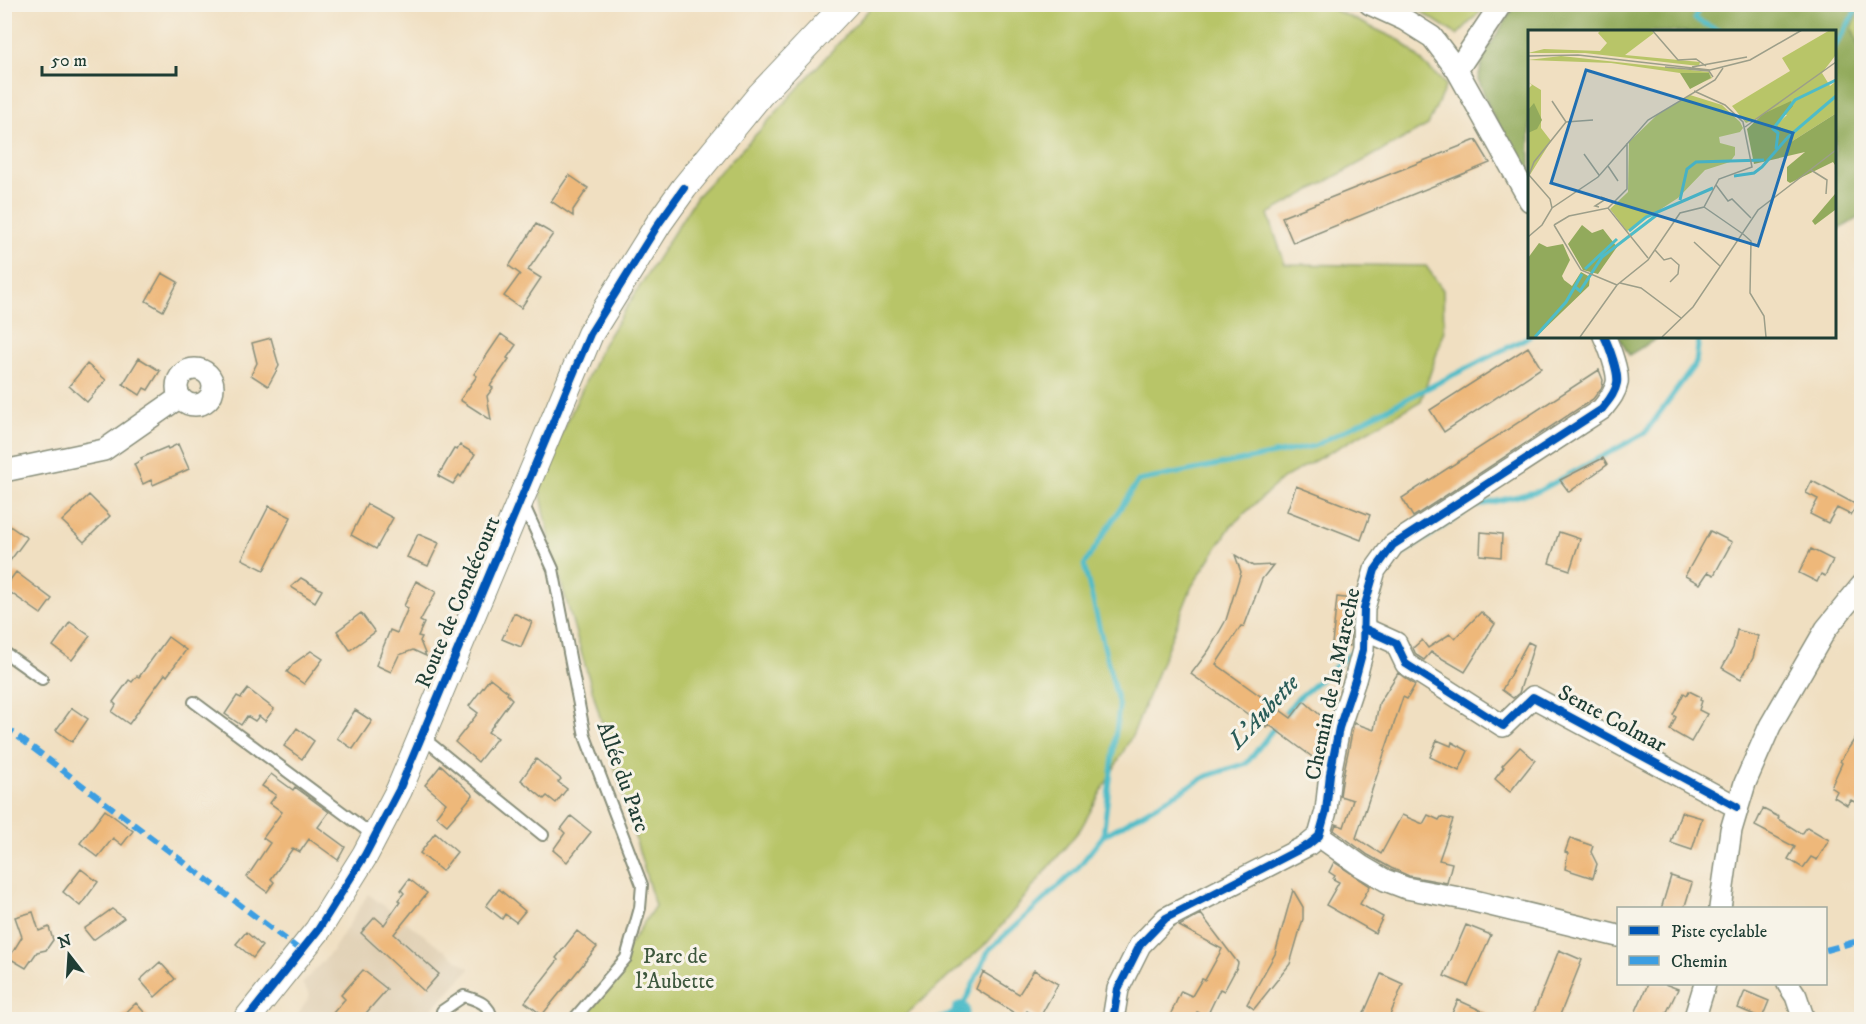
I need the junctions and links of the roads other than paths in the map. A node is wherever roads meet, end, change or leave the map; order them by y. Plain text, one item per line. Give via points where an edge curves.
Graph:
1 (846, 4) edge
2 (1370, 4) edge
3 (1501, 4) edge
4 (1458, 70) junction
5 (1528, 197) edge
6 (1605, 338) edge
7 (180, 398) dead end
8 (4, 471) edge
9 (521, 497) junction
10 (1862, 585) edge
11 (1363, 628) junction
12 (4, 652) edge
13 (42, 679) dead end
14 (194, 702) dead end
15 (421, 736) junction
16 (1737, 807) junction
17 (543, 835) dead end
18 (1319, 836) junction
19 (375, 837) junction
20 (1720, 907) edge
21 (1617, 936) edge
22 (1705, 985) edge
23 (1789, 985) edge
24 (442, 1011) dead end
25 (246, 1020) edge
26 (492, 1020) edge
27 (573, 1020) edge
28 (1113, 1020) edge
29 (1694, 1020) edge
30 (1804, 1020) edge

1 - 9 street, Route de Condécourt via 760,95 659,223 590,334
2 - 4 street via 1432,37
3 - 4 street
4 - 5 street
6 - 11 street, Chemin de la Mareche via 1618,381 1602,408 1394,545 1375,570 1364,608
7 - 8 street via 104,450
9 - 15 street, Route de Condécourt
9 - 27 lane, Allée du Parc via 554,569 585,736 642,885 626,958
10 - 16 street via 1826,629 1770,726
11 - 16 street, Sente Colmar via 1396,643 1406,664 1503,726 1533,697
11 - 18 street, Chemin de la Mareche via 1363,650 1339,728
12 - 13 lane
14 - 19 lane
15 - 17 lane
15 - 19 street, Route de Condécourt
16 - 20 street
18 - 21 street via 1384,880 1406,888
18 - 28 street via 1166,918 1140,945 1118,989
19 - 25 street, Route de Condécourt via 318,930
22 - 29 street
23 - 30 street
24 - 26 lane via 464,996 482,1002 492,1012

